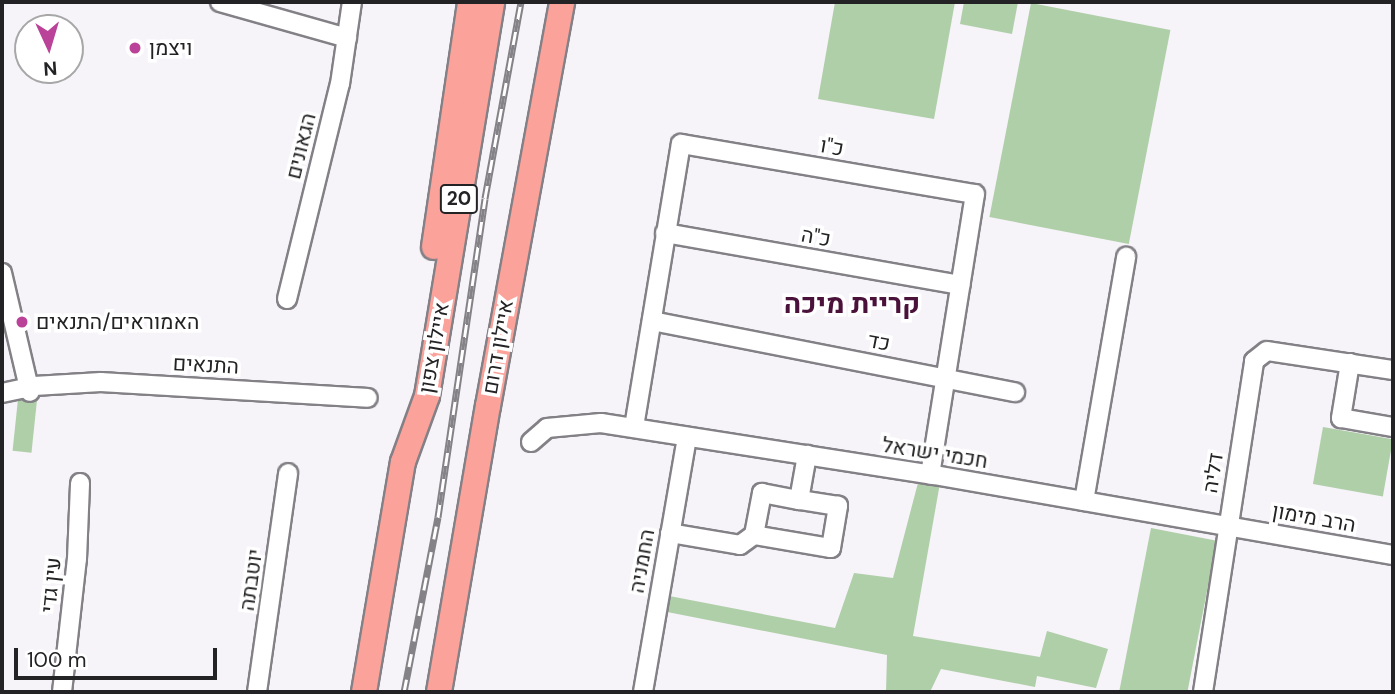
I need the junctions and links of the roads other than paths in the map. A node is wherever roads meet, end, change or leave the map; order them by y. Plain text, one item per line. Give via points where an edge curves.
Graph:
1 (220, 2) edge
2 (352, 2) edge
3 (470, 2) edge
4 (492, 2) edge
5 (562, 2) edge
6 (575, 2) edge
7 (347, 38) junction
8 (664, 233) junction
9 (1126, 257) dead end
10 (2, 272) edge
11 (511, 275) junction
12 (960, 285) junction
13 (287, 299) dead end
14 (652, 321) junction
15 (1350, 363) junction
16 (1393, 370) edge
17 (944, 378) junction
18 (34, 389) junction
19 (1015, 392) dead end
20 (2, 394) edge
21 (368, 398) dead end
22 (634, 427) junction
23 (1393, 428) edge
24 (687, 437) junction
25 (531, 442) dead end
26 (807, 455) junction
27 (403, 462) junction
28 (288, 473) dead end
29 (930, 474) junction
30 (80, 483) dead end
31 (799, 500) junction
32 (1084, 501) junction
33 (1228, 527) junction
34 (670, 533) junction
35 (754, 536) junction
36 (1393, 555) edge
37 (62, 692) edge
38 (257, 692) edge
39 (364, 692) edge
40 (439, 692) edge
41 (643, 692) edge
42 (1203, 692) edge

1 - 7 street
2 - 7 street, הגאונים
3 - 27 highway
4 - 27 highway, איילון צפון / 20 via 427,396
5 - 11 highway, איילון דרום
6 - 11 highway
7 - 13 street, הגאונים
8 - 12 street, כ"ה
8 - 12 street, כ"ו via 681,144 975,194
8 - 14 street
9 - 32 street
10 - 18 street
11 - 40 highway, איילון דרום
12 - 17 street
14 - 17 street, כד
14 - 22 street
15 - 16 street, דליה
15 - 23 street via 1341,418
15 - 33 street, דליה via 1267,351 1254,361
17 - 19 street, כד
17 - 29 street
18 - 20 street, התנאים
18 - 21 street, התנאים via 101,382
22 - 24 street, חכמי ישראל
22 - 25 street, חכמי ישראל via 601,422 567,424 547,428
24 - 26 street, חכמי ישראל
24 - 34 street, החמניה
26 - 29 street, חכמי ישראל
26 - 31 street
27 - 39 highway, איילון צפון / 20
28 - 38 street, יוטבתה
29 - 32 street, חכמי ישראל
30 - 37 street, עין גדי via 77,559
31 - 35 street via 762,493
31 - 35 street via 838,506 831,548
32 - 33 street, חכמי ישראל
33 - 36 street, הרב מימון
33 - 42 street, דליה
34 - 35 street via 740,545
34 - 41 street, החמניה

